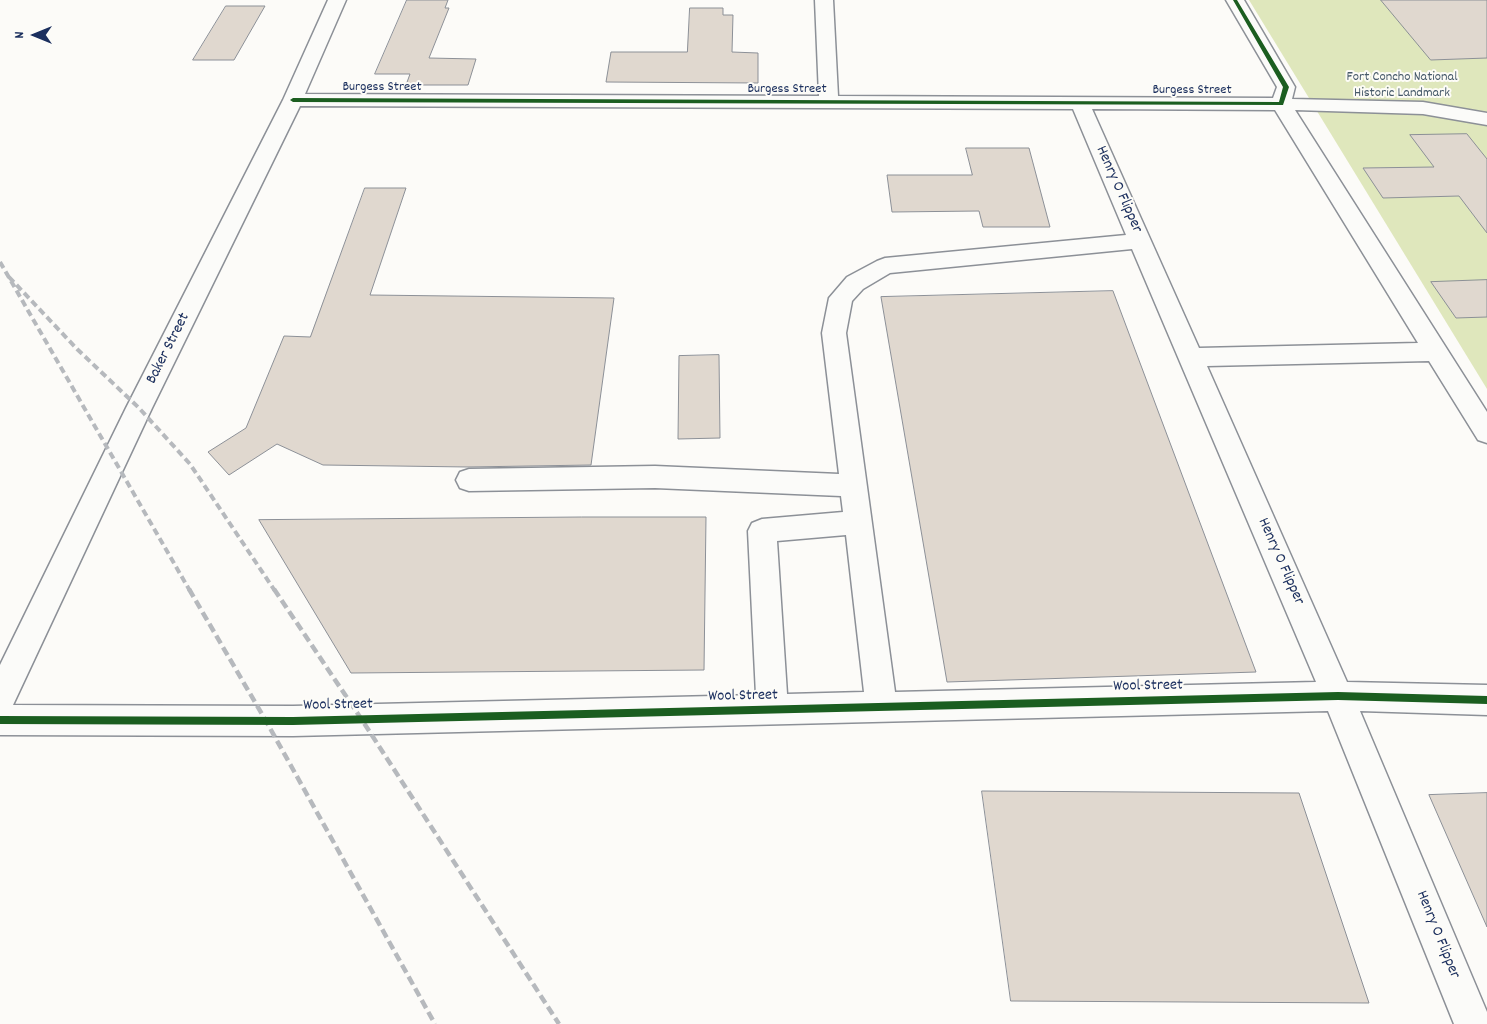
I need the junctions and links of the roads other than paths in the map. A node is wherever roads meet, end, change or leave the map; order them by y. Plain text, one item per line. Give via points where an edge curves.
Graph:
1 (337, 0) edge
2 (824, 0) edge
3 (1235, 0) edge
4 (293, 100) junction
5 (829, 102) junction
6 (1080, 102) junction
7 (1281, 104) junction
8 (1487, 119) edge
9 (1140, 241) junction
10 (1435, 352) junction
11 (1191, 357) junction
12 (1487, 433) edge
13 (469, 480) dead end
14 (853, 486) junction
15 (858, 522) junction
16 (1338, 696) junction
17 (0, 698) edge
18 (1487, 700) edge
19 (881, 707) junction
20 (772, 710) junction
21 (0, 720) edge
22 (1473, 1024) edge

1 - 4 street, Baker Street
2 - 5 street
3 - 7 street via 1286,86
4 - 5 street, Burgess Street
4 - 17 street, Baker Street via 139,408
5 - 6 street, Burgess Street
6 - 7 street, Burgess Street
6 - 9 street, Henry O Flipper
7 - 8 street, Burgess Street via 1423,108
7 - 10 street
9 - 11 street, Henry O Flipper
9 - 14 street via 885,266 855,283 841,298 834,333
10 - 11 street
10 - 12 street
11 - 16 street, Henry O Flipper
13 - 14 street via 654,477
14 - 15 street
15 - 19 street
15 - 20 street via 762,531
16 - 18 street, Wool Street
16 - 19 street, Wool Street
16 - 22 street, Henry O Flipper
19 - 20 street, Wool Street
20 - 21 street, Wool Street via 293,721

